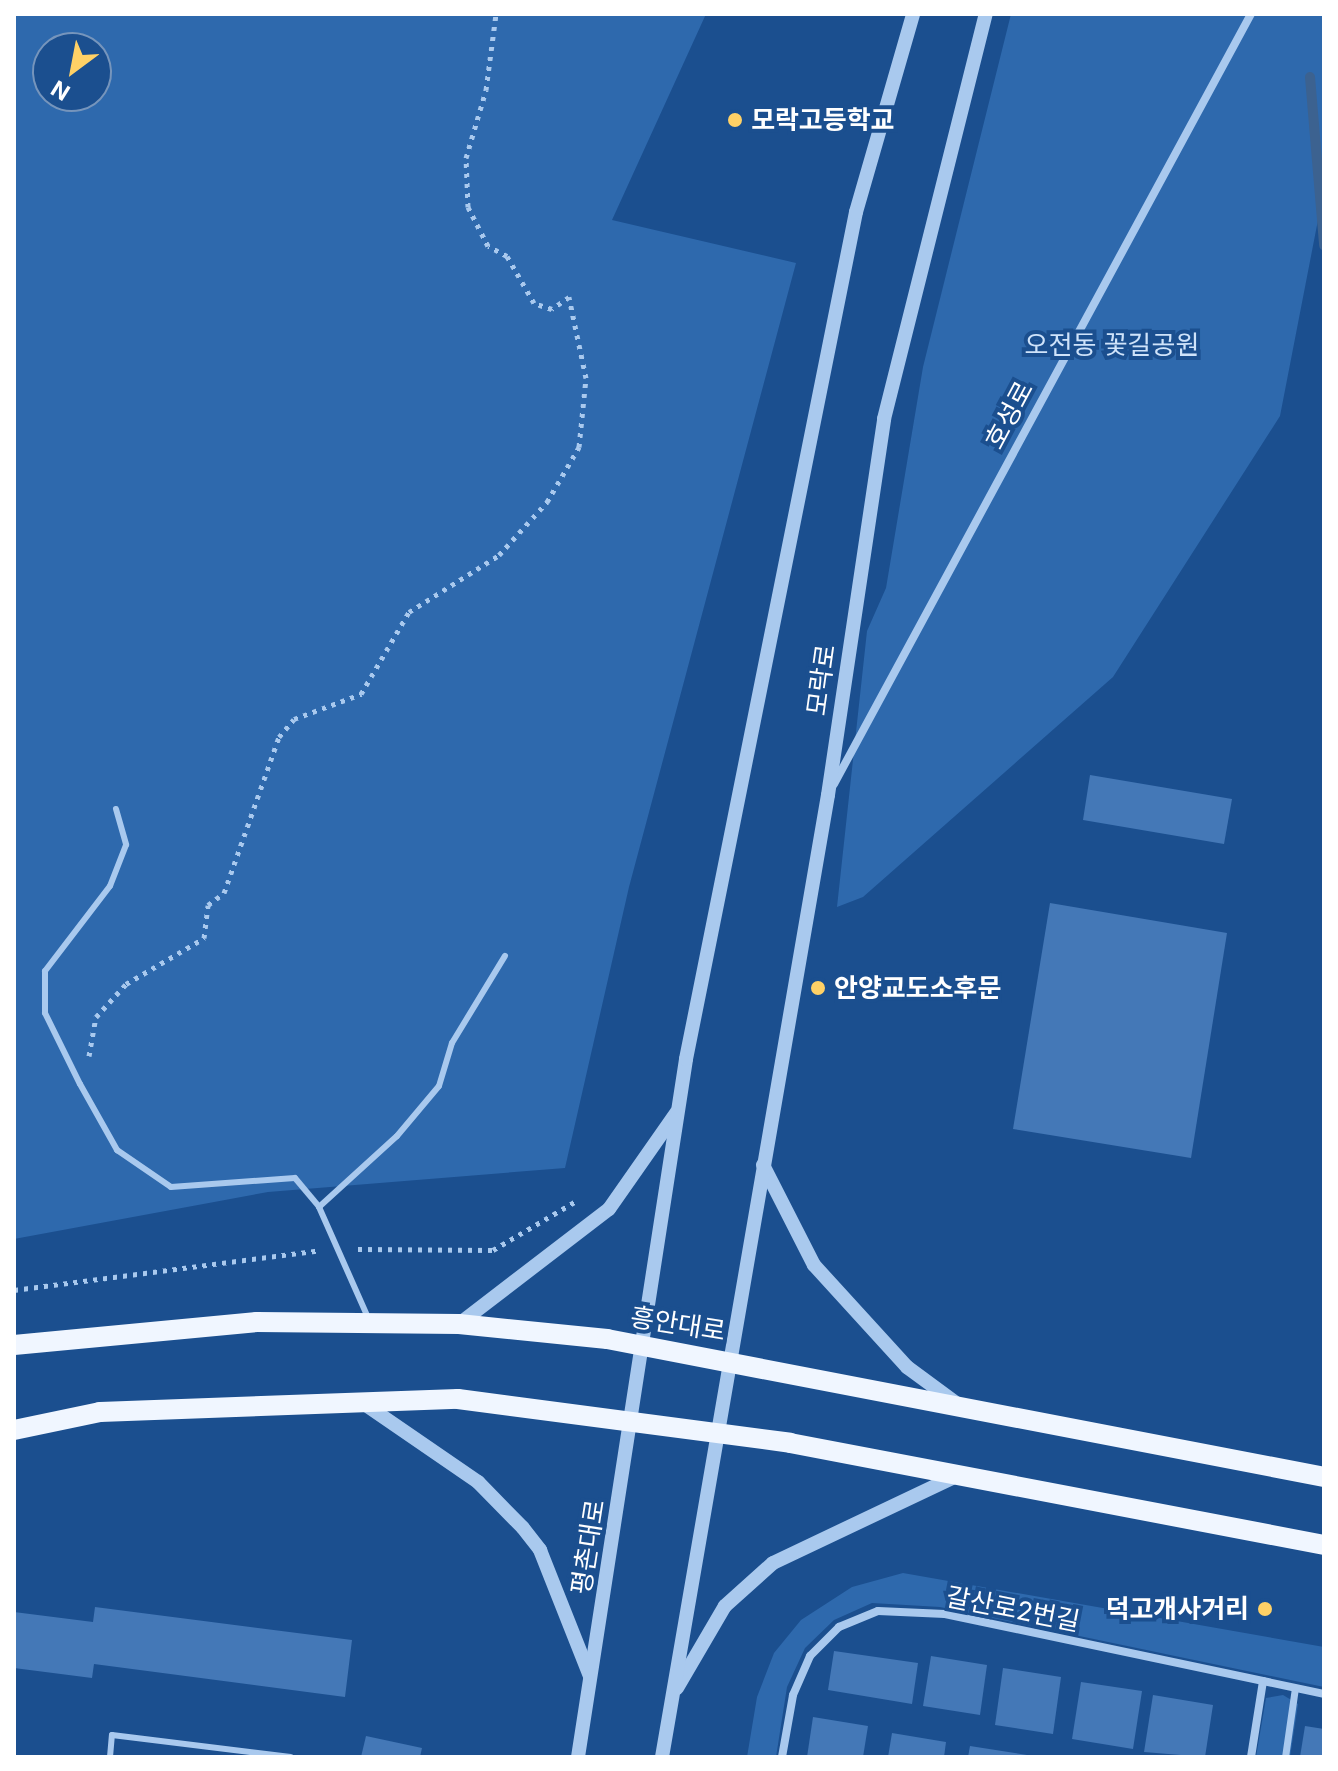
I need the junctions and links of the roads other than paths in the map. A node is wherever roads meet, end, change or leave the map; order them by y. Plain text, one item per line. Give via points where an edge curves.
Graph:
1 (913, 14) edge
2 (986, 14) edge
3 (1251, 14) edge
4 (828, 795) junction
5 (116, 809) dead end
6 (505, 956) dead end
7 (680, 1109) junction
8 (763, 1164) junction
9 (319, 1207) junction
10 (370, 1323) junction
11 (459, 1324) junction
12 (647, 1344) junction
13 (14, 1345) edge
14 (731, 1359) junction
15 (360, 1400) junction
16 (956, 1403) junction
17 (633, 1418) junction
18 (14, 1430) edge
19 (718, 1432) junction
20 (958, 1475) junction
21 (1324, 1477) edge
22 (1324, 1545) edge
23 (591, 1677) junction
24 (1263, 1681) junction
25 (1295, 1688) junction
26 (1324, 1694) edge
27 (672, 1695) junction
28 (110, 1757) edge
29 (291, 1757) edge
30 (578, 1757) edge
31 (662, 1757) edge
32 (782, 1757) edge
33 (1251, 1757) edge
34 (1285, 1757) edge

1 - 7 street via 840,287
2 - 4 street, 모락로 via 884,419
3 - 4 street, 호성로
4 - 8 street, 모락로
5 - 9 lane via 126,845 110,886 45,971 45,1013 80,1084 117,1150 171,1187 295,1178
6 - 9 lane via 452,1043 439,1086 397,1136
7 - 11 street via 609,1209
7 - 12 street
8 - 14 street, 모락로
8 - 16 street via 814,1265 907,1367
9 - 10 lane
10 - 11 main road, 흥안대로
10 - 13 main road, 흥안대로 via 210,1325
11 - 12 main road, 흥안대로
12 - 14 main road, 흥안대로
12 - 17 street, 평촌대로
14 - 16 main road, 흥안대로
14 - 19 street
15 - 17 main road via 458,1399
15 - 18 main road via 100,1412
15 - 23 street via 478,1482 523,1528 540,1550
16 - 21 main road, 흥안대로
17 - 19 main road
17 - 23 street, 평촌대로
19 - 20 main road
19 - 27 street
20 - 22 main road
20 - 27 street via 799,1547 743,1585
23 - 30 street, 평촌대로
24 - 25 street, 갈산로2번길
24 - 32 street, 갈산로2번길 via 945,1614 878,1611 839,1627 810,1656 793,1695
24 - 33 street
25 - 26 street, 갈산로2번길
25 - 34 street
27 - 31 street
28 - 29 lane via 112,1735

